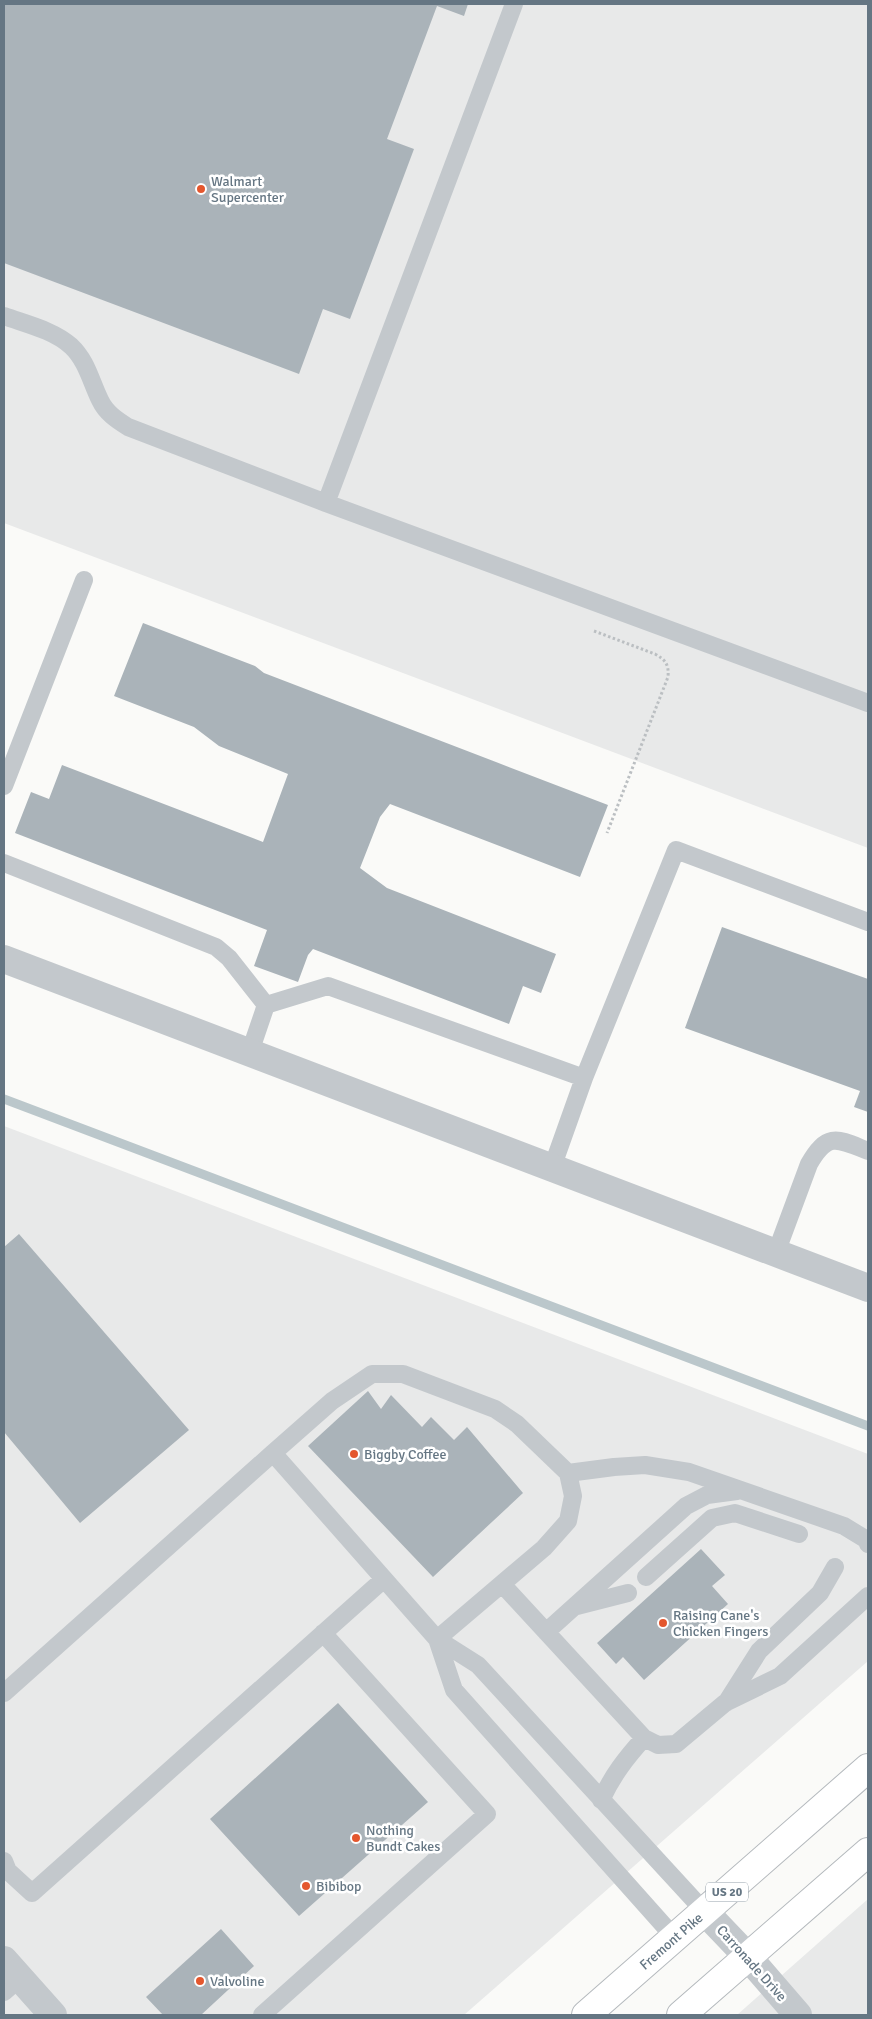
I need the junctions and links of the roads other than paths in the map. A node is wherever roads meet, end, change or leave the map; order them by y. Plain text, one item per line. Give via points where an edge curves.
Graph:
1 (514, 4) edge
2 (4, 316) edge
3 (326, 502) junction
4 (84, 580) dead end
5 (868, 703) edge
6 (4, 786) edge
7 (4, 863) edge
8 (868, 922) edge
9 (4, 959) edge
10 (266, 1005) junction
11 (250, 1052) junction
12 (584, 1078) junction
13 (868, 1151) edge
14 (552, 1168) junction
15 (776, 1253) junction
16 (868, 1288) edge
17 (273, 1453) junction
18 (568, 1473) junction
19 (740, 1490) junction
20 (799, 1534) dead end
21 (868, 1544) edge
22 (835, 1567) dead end
23 (646, 1577) dead end
24 (384, 1579) junction
25 (502, 1584) junction
26 (628, 1593) dead end
27 (868, 1596) edge
28 (575, 1607) junction
29 (546, 1632) junction
30 (323, 1633) junction
31 (437, 1639) junction
32 (4, 1693) edge
33 (725, 1703) junction
34 (644, 1738) junction
35 (868, 1768) edge
36 (601, 1800) junction
37 (868, 1852) edge
38 (4, 1861) edge
39 (705, 1912) junction
40 (675, 1938) junction
41 (748, 1957) junction
42 (9, 1977) edge
43 (53, 2015) edge
44 (262, 2015) edge
45 (586, 2015) edge
46 (681, 2015) edge
47 (798, 2015) edge

1 - 3 lane
2 - 3 lane via 53,334 71,346 83,360 100,401 112,416 128,427
3 - 5 lane
4 - 6 lane
7 - 10 lane via 216,947 230,958
8 - 12 lane via 676,850
9 - 11 street
10 - 11 lane
10 - 12 lane via 328,986
11 - 14 street
12 - 14 lane
13 - 15 lane via 838,1139 824,1144 809,1164
14 - 15 street
15 - 16 street
17 - 18 lane via 332,1401 372,1374 403,1374 495,1408 517,1424
17 - 24 lane
17 - 32 lane
18 - 19 lane via 645,1465 688,1472
18 - 25 lane via 573,1496 568,1521 544,1548
19 - 21 lane via 844,1526 867,1540
19 - 28 lane via 707,1495 686,1506
20 - 23 lane via 735,1513 712,1518
22 - 33 lane via 820,1593 760,1651
24 - 30 lane
24 - 31 lane
25 - 29 lane
25 - 31 lane
26 - 28 lane
27 - 33 lane via 780,1676
28 - 29 lane
29 - 34 lane
30 - 38 lane via 32,1893 8,1872
30 - 44 lane via 487,1814
31 - 36 lane via 478,1665
31 - 40 lane via 454,1690
33 - 34 lane via 676,1744 658,1745
34 - 36 lane via 612,1776
35 - 39 highway, Fremont Pike / US 20
36 - 39 lane
37 - 41 highway
39 - 40 highway, Fremont Pike / US 20
39 - 41 street, Carronade Drive
40 - 45 highway, Fremont Pike / US 20
41 - 46 highway
41 - 47 street, Carronade Drive
42 - 43 street

